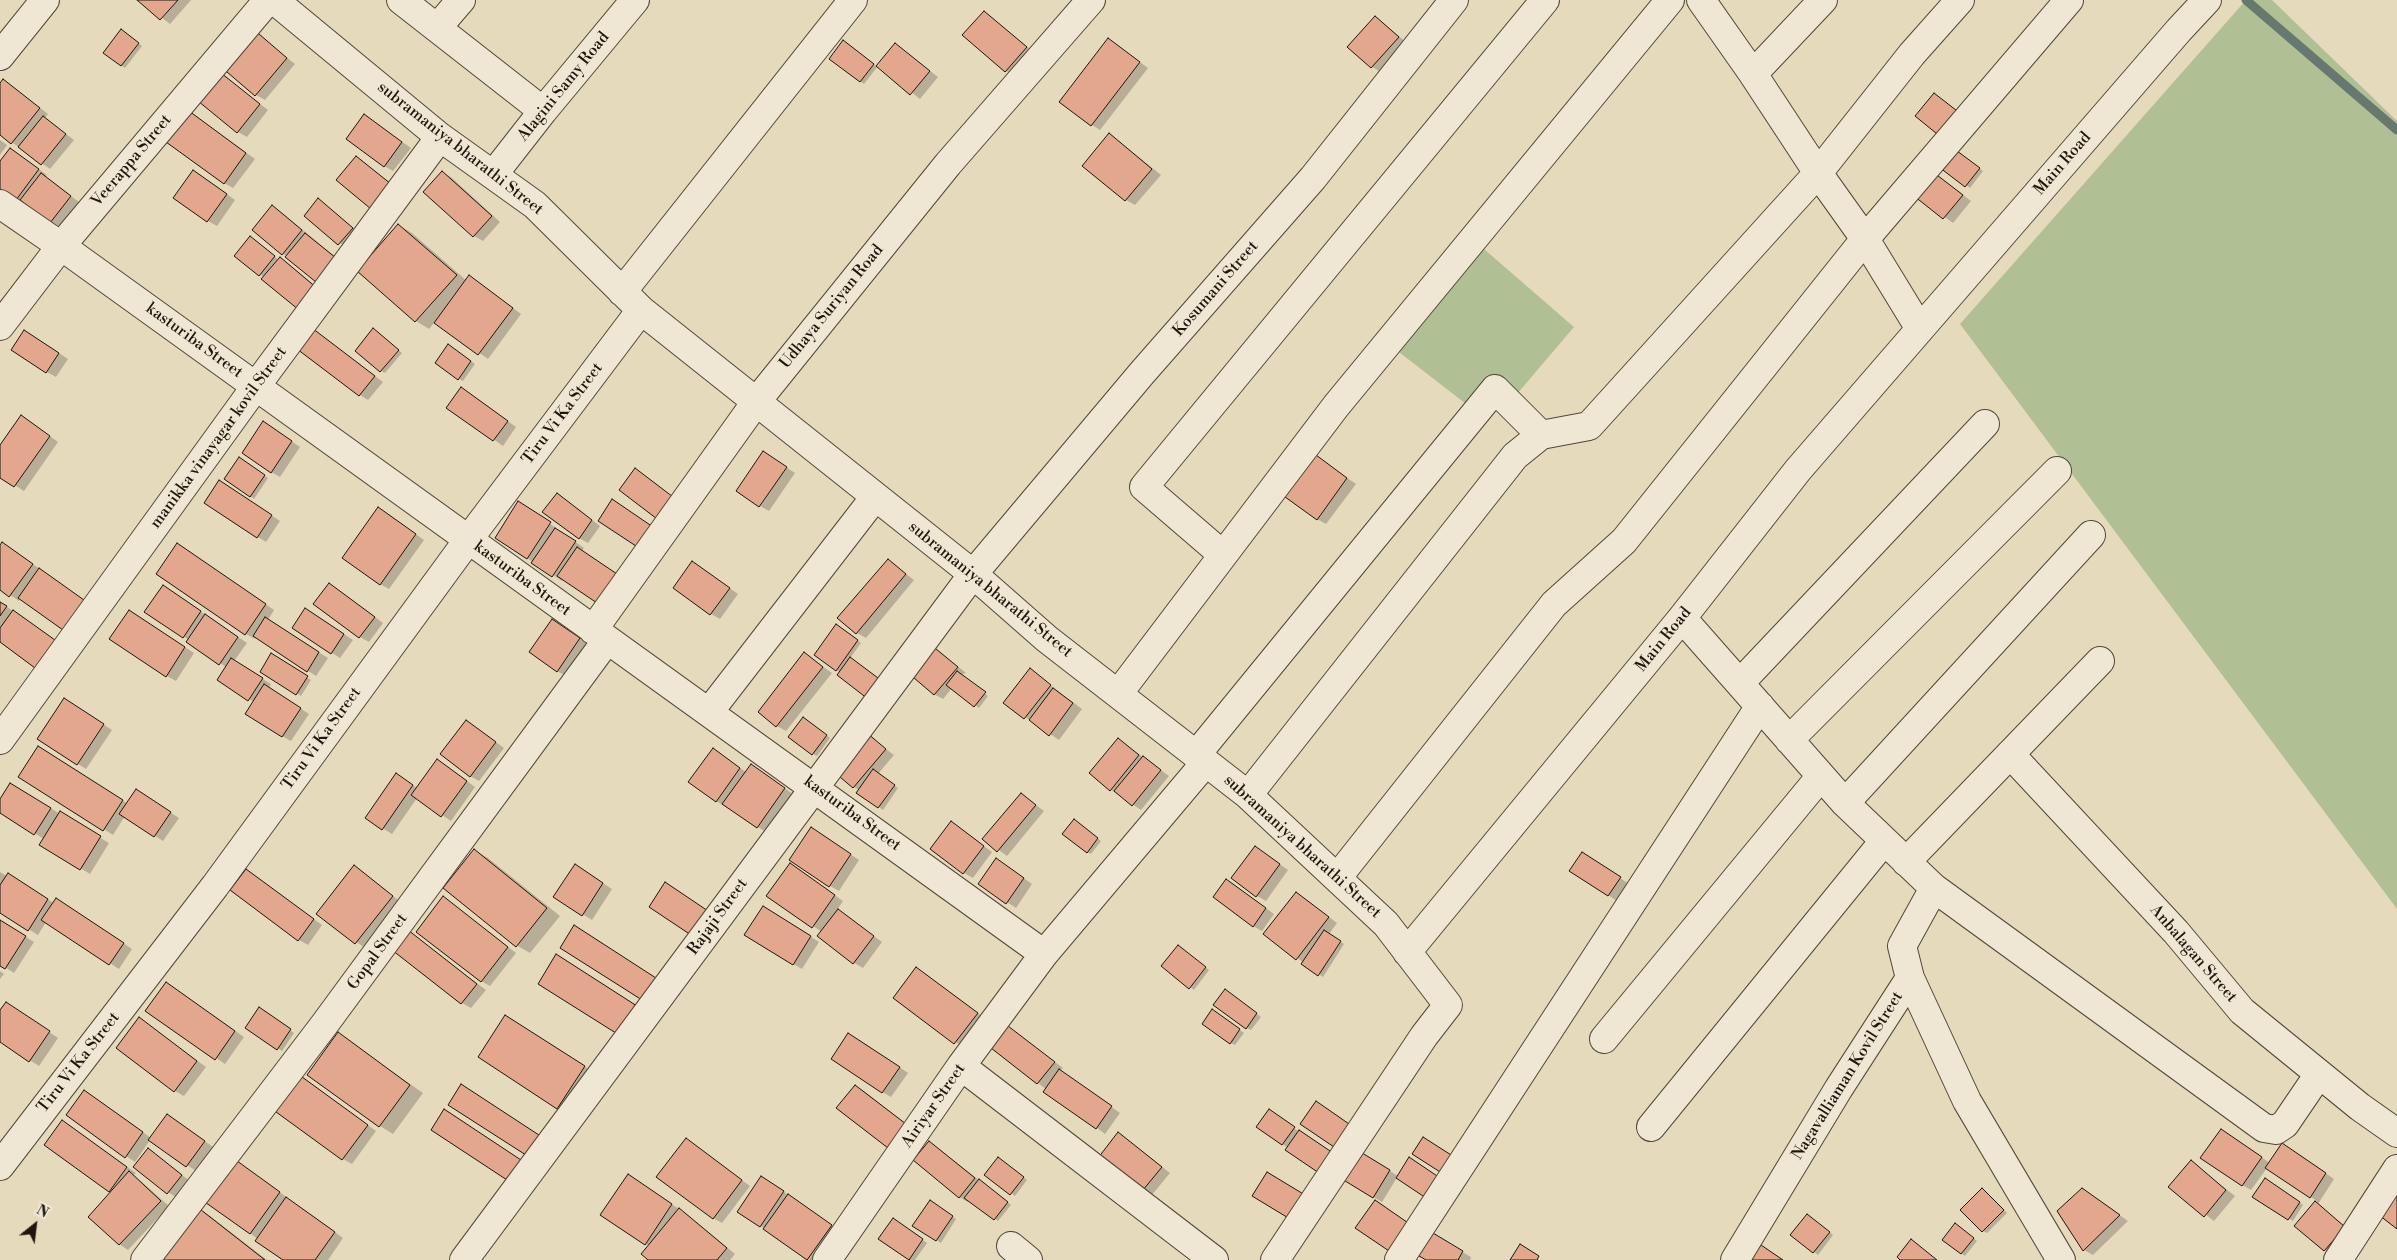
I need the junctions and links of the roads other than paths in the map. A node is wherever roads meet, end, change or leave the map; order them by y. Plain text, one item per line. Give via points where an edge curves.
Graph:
1 (45, 0) edge
2 (401, 0) edge
3 (462, 0) edge
4 (635, 0) edge
5 (853, 0) edge
6 (1091, 0) edge
7 (1454, 0) edge
8 (1545, 0) edge
9 (1670, 0) edge
10 (1823, 0) edge
11 (1960, 0) edge
12 (2069, 0) edge
13 (2207, 0) edge
14 (1703, 1) edge
15 (262, 2) edge
16 (437, 28) junction
17 (0, 56) edge
18 (1753, 74) junction
19 (543, 111) junction
20 (440, 138) junction
21 (1818, 173) junction
22 (493, 175) junction
23 (0, 204) edge
24 (1865, 239) junction
25 (61, 246) junction
26 (632, 301) junction
27 (0, 326) edge
28 (1920, 329) junction
29 (256, 386) junction
30 (756, 402) junction
31 (1985, 424) dead end
32 (1541, 435) junction
33 (2057, 471) dead end
34 (875, 497) junction
35 (2091, 535) dead end
36 (468, 540) junction
37 (1223, 555) junction
38 (973, 574) junction
39 (1682, 618) junction
40 (600, 635) junction
41 (2100, 661) dead end
42 (1740, 683) junction
43 (1118, 694) junction
44 (1760, 706) junction
45 (709, 712) junction
46 (0, 740) edge
47 (1789, 740) junction
48 (2010, 754) junction
49 (1201, 758) junction
50 (1821, 776) junction
51 (814, 787) junction
52 (1248, 795) junction
53 (1845, 803) junction
54 (1884, 841) junction
55 (1906, 862) junction
56 (1337, 878) junction
57 (1934, 888) junction
58 (1407, 952) junction
59 (1044, 954) junction
60 (1910, 978) junction
61 (1604, 1039) dead end
62 (962, 1066) junction
63 (2319, 1074) junction
64 (1651, 1127) dead end
65 (2397, 1133) edge
66 (0, 1166) edge
67 (2397, 1169) edge
68 (145, 1260) edge
69 (464, 1260) edge
70 (827, 1260) edge
71 (1214, 1260) edge
72 (1274, 1260) edge
73 (1399, 1260) edge
74 (1735, 1260) edge
75 (2061, 1260) edge
76 (2338, 1260) edge

1 - 17 street
2 - 16 street
3 - 16 street
4 - 19 street, Alagini Samy Road
5 - 26 street, Tiru Vi Ka Street
6 - 30 street, Udhaya Suriyan Road via 948,164
7 - 38 street, Kosumani Street via 1313,178 1142,373
8 - 37 street via 1144,487
9 - 37 street via 1336,406
10 - 18 street
11 - 21 street via 1912,54
12 - 24 street
13 - 28 street, Main Road
14 - 18 street
15 - 20 street, subramaniya bharathi Street
15 - 25 street, Veerappa Street
16 - 19 street
18 - 21 street
19 - 22 street, Alagini Samy Road
20 - 22 street, subramaniya bharathi Street
20 - 29 street, manikka vinayagar kovil Street
21 - 24 street
21 - 32 street via 1589,426
22 - 26 street, subramaniya bharathi Street via 535,205
23 - 25 street, kasturiba Street
24 - 28 street
24 - 56 street via 1624,541 1554,604
25 - 27 street, Veerappa Street
25 - 29 street, kasturiba Street
26 - 30 street, subramaniya bharathi Street
26 - 36 street, Tiru Vi Ka Street
28 - 39 street, Main Road via 1798,470
29 - 36 street, kasturiba Street
29 - 46 street, manikka vinayagar kovil Street
30 - 34 street, subramaniya bharathi Street
30 - 40 street, Udhaya Suriyan Road
31 - 42 street
32 - 49 street, Airiyar Street via 1495,389
32 - 52 street via 1515,456
33 - 47 street
34 - 38 street, subramaniya bharathi Street
34 - 45 street
35 - 53 street
36 - 40 street, kasturiba Street
36 - 66 street, Tiru Vi Ka Street via 215,886
37 - 43 street
38 - 43 street, subramaniya bharathi Street via 1047,639
38 - 51 street, Rajaji Street
39 - 42 street
39 - 58 street, Main Road
40 - 45 street, kasturiba Street
40 - 68 street, Gopal Street via 324,1025
41 - 48 street
42 - 44 street
43 - 49 street, subramaniya bharathi Street
44 - 47 street
44 - 73 street
45 - 51 street, kasturiba Street
47 - 50 street
48 - 55 street
48 - 63 street, Anbalagan Street via 2176,932 2242,1011
49 - 52 street, subramaniya bharathi Street
49 - 59 street, Airiyar Street
50 - 53 street
50 - 61 street
51 - 59 street, kasturiba Street
51 - 69 street, Rajaji Street
52 - 56 street, subramaniya bharathi Street
53 - 54 street
54 - 55 street
54 - 64 street
55 - 57 street
56 - 58 street, subramaniya bharathi Street via 1386,924
57 - 60 street, Nagavalliaman Kovil Street via 1902,946
57 - 63 street via 2264,1128 2276,1130 2285,1124
58 - 72 street, subramaniya bharathi Street via 1448,1005
59 - 62 street, Airiyar Street
60 - 74 street, Nagavalliaman Kovil Street
60 - 75 street via 1967,1101
62 - 70 street, Airiyar Street
62 - 71 street
63 - 65 street, Anbalagan Street
67 - 76 street

